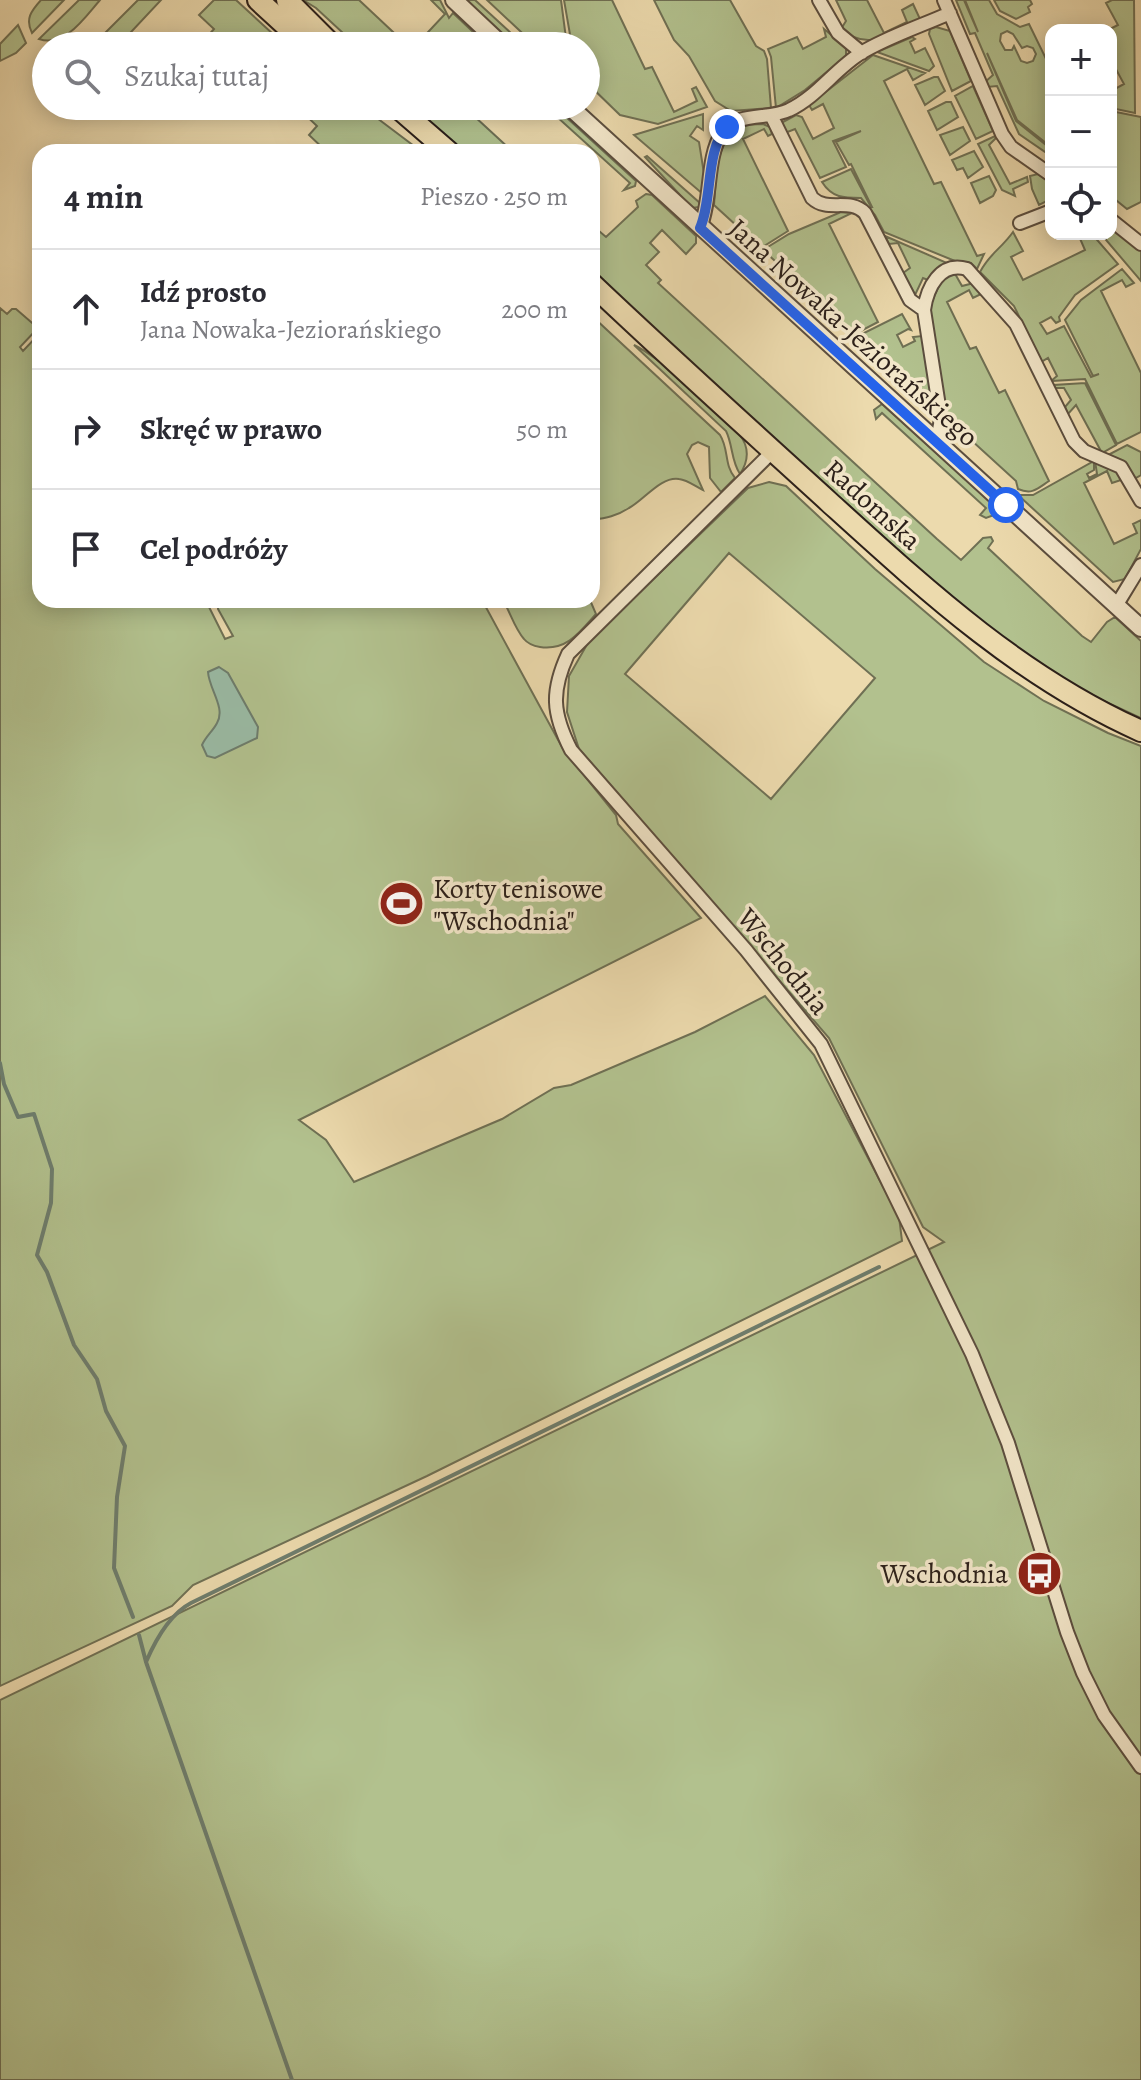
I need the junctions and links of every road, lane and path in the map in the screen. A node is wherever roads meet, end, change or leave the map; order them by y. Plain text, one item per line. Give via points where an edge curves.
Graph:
1 (258, 0) edge
2 (287, 0) edge
3 (454, 0) edge
4 (819, 0) edge
5 (944, 0) edge
6 (950, 13) junction
7 (293, 32) edge
8 (319, 32) edge
9 (488, 32) edge
10 (862, 53) junction
11 (771, 115) junction
12 (412, 120) edge
13 (584, 120) edge
14 (440, 144) edge
15 (1045, 171) edge
16 (1045, 213) edge
17 (1020, 223) dead end
18 (1117, 225) edge
19 (700, 228) junction
20 (1141, 244) edge
21 (600, 291) edge
22 (924, 310) junction
23 (937, 441) junction
24 (773, 451) junction
25 (1141, 501) edge
26 (1141, 565) edge
27 (1116, 606) junction
28 (1141, 628) edge
29 (1141, 731) edge
30 (1141, 1767) edge

1 - 7 main road
2 - 8 main road
3 - 9 street
4 - 10 street via 838,33
5 - 6 street
6 - 10 street
6 - 15 street via 1002,134 1011,147
10 - 11 street via 802,103
11 - 19 street via 739,121 722,132
11 - 22 street via 812,198 819,204 850,204 865,213 910,300
12 - 14 main road
13 - 19 street, Jana Nowaka-Jeziorańskiego
16 - 17 street
18 - 20 street
19 - 23 street, Jana Nowaka-Jeziorańskiego
21 - 24 main road, Radomska
22 - 23 street via 941,419
22 - 25 street via 929,287 942,273 953,267 967,269 1016,324 1080,448 1121,467
23 - 27 street, Jana Nowaka-Jeziorańskiego
24 - 29 main road, Radomska via 972,628 1053,685
24 - 30 street, Wschodnia via 568,654 557,683 560,729 571,750 821,1044 972,1354 1025,1491 1083,1673 1104,1715
26 - 27 street
27 - 28 street, Jana Nowaka-Jeziorańskiego

